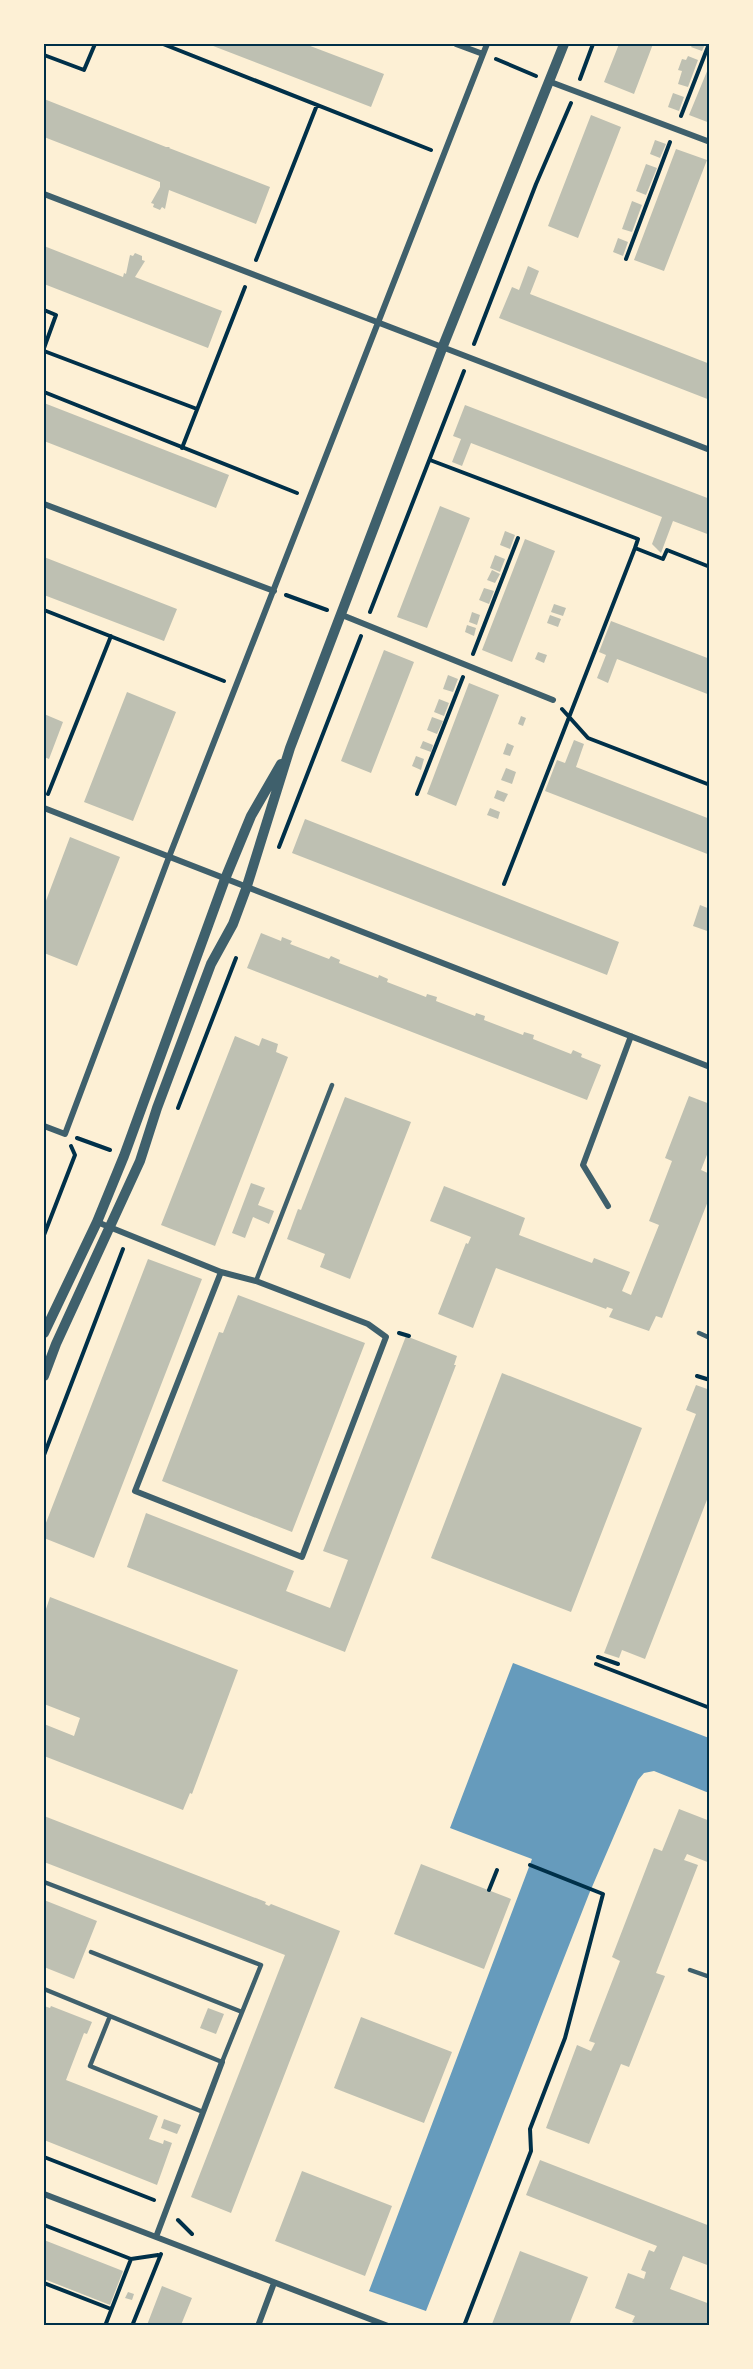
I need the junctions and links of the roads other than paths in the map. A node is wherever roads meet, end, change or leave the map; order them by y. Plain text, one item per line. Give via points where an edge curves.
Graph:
1 (456, 44) edge
2 (487, 44) edge
3 (559, 44) edge
4 (564, 44) edge
5 (483, 54) junction
6 (548, 81) junction
7 (710, 142) edge
8 (44, 194) edge
9 (377, 321) junction
10 (443, 346) junction
11 (710, 450) edge
12 (44, 504) edge
13 (274, 591) junction
14 (342, 615) junction
15 (554, 700) road end
16 (290, 748) junction
17 (44, 807) edge
18 (169, 857) junction
19 (225, 879) junction
20 (246, 888) junction
21 (631, 1036) junction
22 (710, 1067) edge
23 (332, 1085) dead end
24 (44, 1126) edge
25 (608, 1206) dead end
26 (98, 1222) junction
27 (110, 1227) junction
28 (221, 1272) junction
29 (256, 1281) junction
30 (44, 1334) edge
31 (699, 1334) dead end
32 (710, 1338) edge
33 (44, 1376) edge
34 (44, 1882) edge
35 (91, 1952) dead end
36 (690, 1970) dead end
37 (710, 1977) edge
38 (44, 1989) edge
39 (242, 2012) junction
40 (110, 2016) junction
41 (222, 2062) junction
42 (203, 2112) junction
43 (44, 2194) edge
44 (156, 2237) junction
45 (274, 2283) junction
46 (258, 2325) edge
47 (388, 2325) edge

1 - 5 street
2 - 5 street
3 - 6 street
4 - 6 street
5 - 9 street
6 - 7 street
6 - 10 street
8 - 9 street
9 - 10 street
9 - 13 street
10 - 11 street
10 - 14 street
12 - 13 street
13 - 18 street
14 - 15 street
14 - 16 street
16 - 19 street via 251,816
16 - 20 street
17 - 18 street
18 - 19 street
18 - 24 street via 65,1134
19 - 20 street
19 - 26 street
20 - 21 street
20 - 27 street via 233,924 211,964 140,1161
21 - 22 street
21 - 25 street via 583,1165
23 - 29 lane
26 - 27 street
26 - 30 street
27 - 28 street
27 - 33 street
28 - 29 street
28 - 29 street via 135,1491 302,1557 386,1336 368,1324
31 - 32 lane
34 - 39 lane via 261,1965
35 - 39 lane
36 - 37 lane
38 - 40 lane
39 - 41 lane
40 - 41 lane
40 - 42 lane via 90,2066
41 - 42 street
42 - 44 street
43 - 44 street
44 - 45 street
45 - 46 street
45 - 47 street

